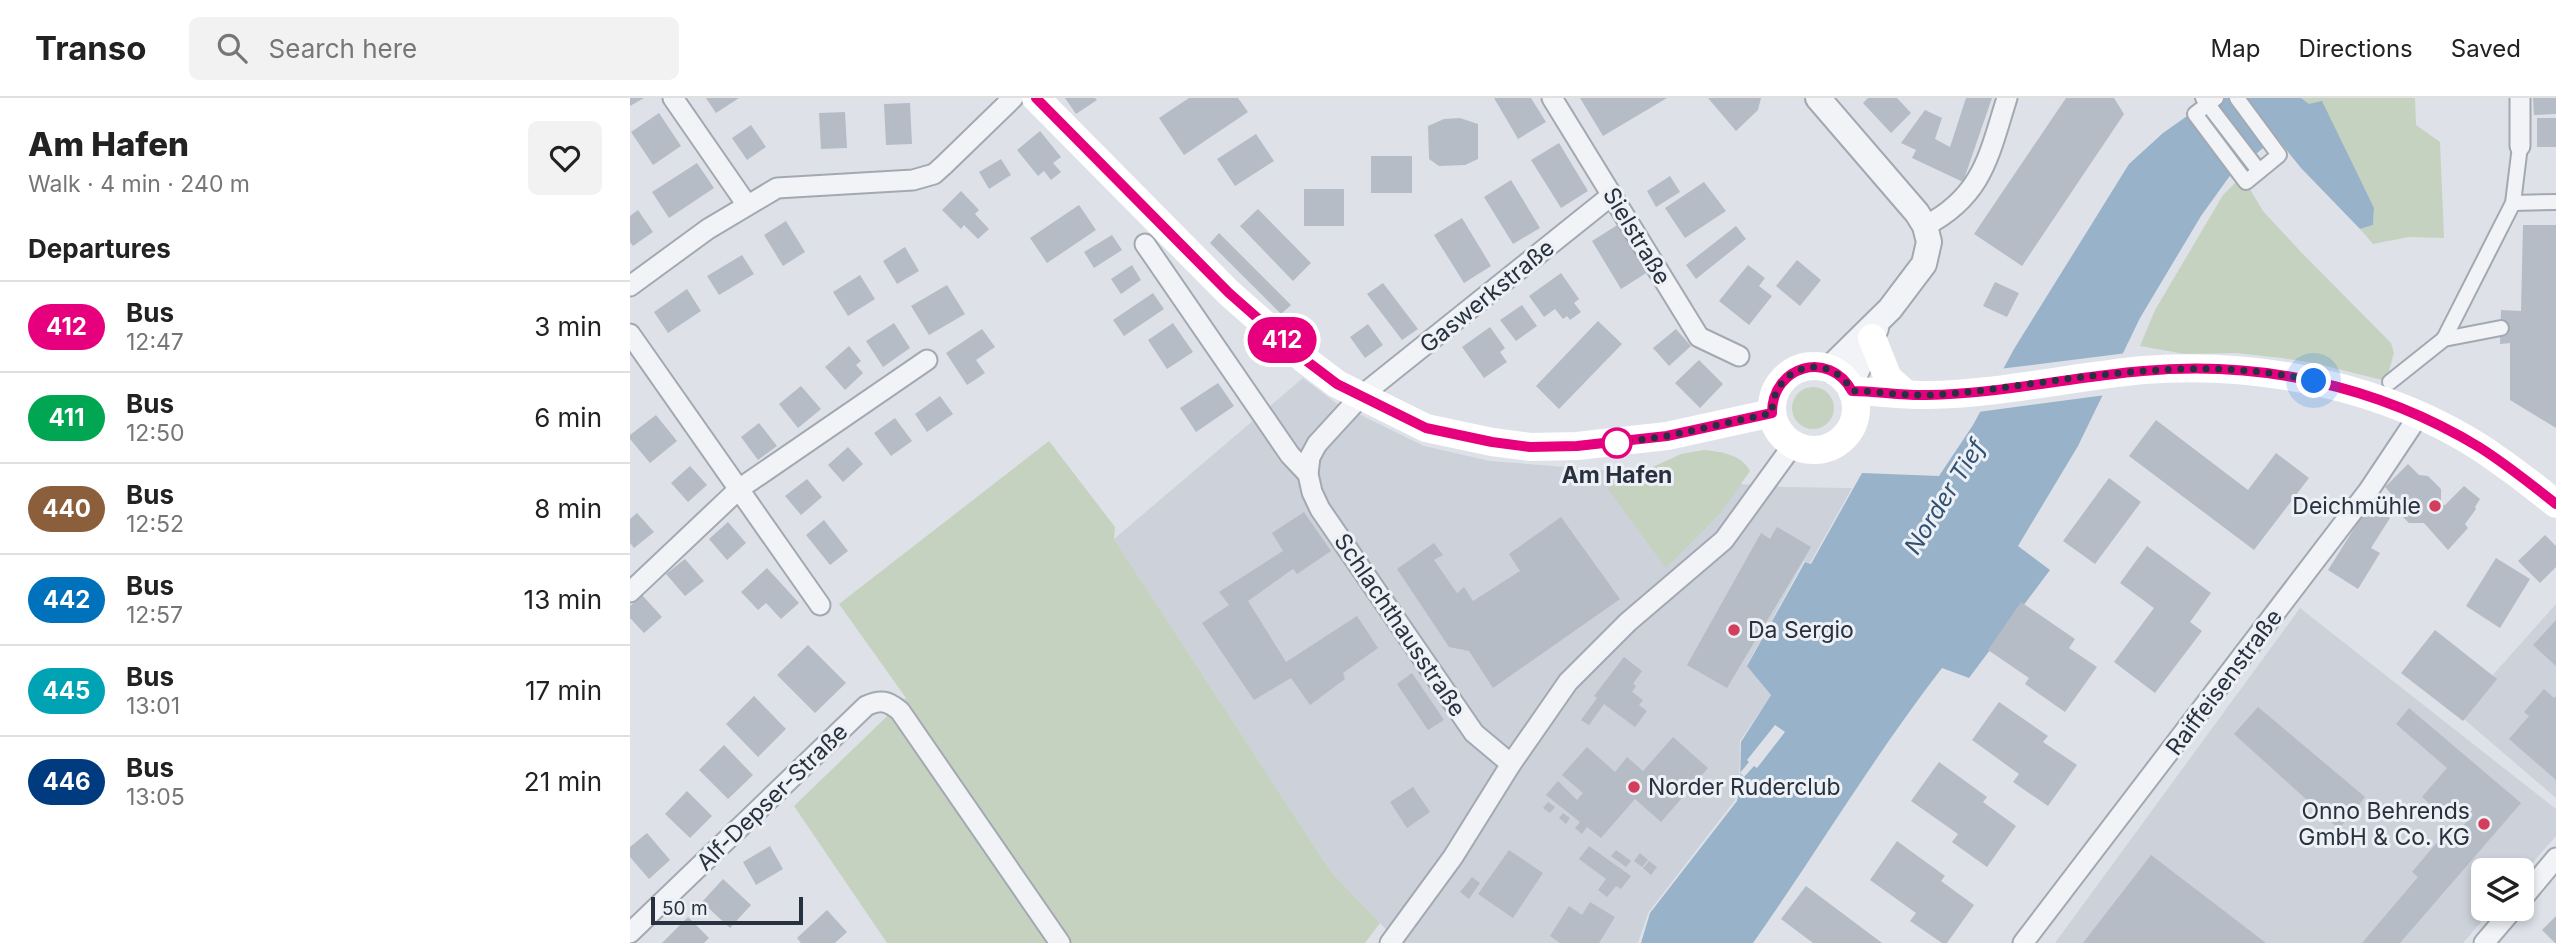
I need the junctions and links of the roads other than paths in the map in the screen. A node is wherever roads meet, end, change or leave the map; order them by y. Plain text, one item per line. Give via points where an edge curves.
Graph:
1 (673, 98) edge
2 (1013, 98) edge
3 (1036, 98) edge
4 (1552, 98) edge
5 (1818, 98) edge
6 (2007, 98) edge
7 (2237, 98) edge
8 (2520, 98) edge
9 (2209, 100) edge
10 (2520, 146) joint
11 (1612, 195) junction
12 (2556, 202) edge
13 (2513, 203) junction
14 (747, 205) junction
15 (1925, 226) junction
16 (1145, 244) dead end
17 (630, 286) edge
18 (2501, 328) dead end
19 (1876, 329) junction
20 (630, 334) edge
21 (2444, 339) junction
22 (1739, 356) dead end
23 (927, 360) dead end
24 (2390, 382) dead end
25 (1847, 390) junction
26 (1915, 394) junction
27 (1361, 396) junction
28 (1772, 413) junction
29 (2419, 415) junction
30 (1793, 445) junction
31 (1308, 474) junction
32 (739, 489) junction
33 (2556, 504) edge
34 (630, 592) edge
35 (820, 605) dead end
36 (1511, 764) junction
37 (2556, 858) edge
38 (2534, 885) edge
39 (2503, 921) edge
40 (630, 933) edge
41 (1060, 943) edge
42 (1390, 943) edge
43 (2023, 943) edge
44 (2484, 943) edge

1 - 14 street
2 - 14 street via 934,174 913,180 777,188
3 - 27 main road via 1229,293 1304,359
4 - 11 street, Sielstraße
5 - 15 street
6 - 15 street via 1988,160 1976,181 1951,212
7 - 9 street via 2279,155 2259,171
8 - 10 street
10 - 13 street
11 - 22 street, Sielstraße via 1699,337
11 - 27 street, Gaswerkstraße
12 - 13 street
13 - 21 street
14 - 17 street
15 - 19 street via 1924,264
16 - 31 street, Schlachthausstraße
18 - 21 street
19 - 25 street
19 - 26 main road via 1888,378
20 - 32 street
21 - 24 street
23 - 32 street
25 - 26 main road via 1877,411
25 - 28 main road via 1814,366 1798,370 1776,391
25 - 30 main road via 1850,430 1840,442 1825,449
26 - 29 main road via 2143,370 2235,368 2285,374
27 - 28 main road via 1426,428 1530,447 1667,436
27 - 31 street via 1317,444
28 - 30 main road via 1782,435
29 - 33 main road via 2482,449
29 - 43 street, Raiffeisenstraße via 2370,490
30 - 36 street via 1724,540 1628,622 1568,682
31 - 36 street, Schlachthausstraße via 1320,509 1474,733
32 - 34 street
32 - 35 street
36 - 42 street via 1453,857
37 - 38 street
39 - 44 street
40 - 41 street, Alf-Depser-Straße via 866,706 877,701 889,702 900,711

